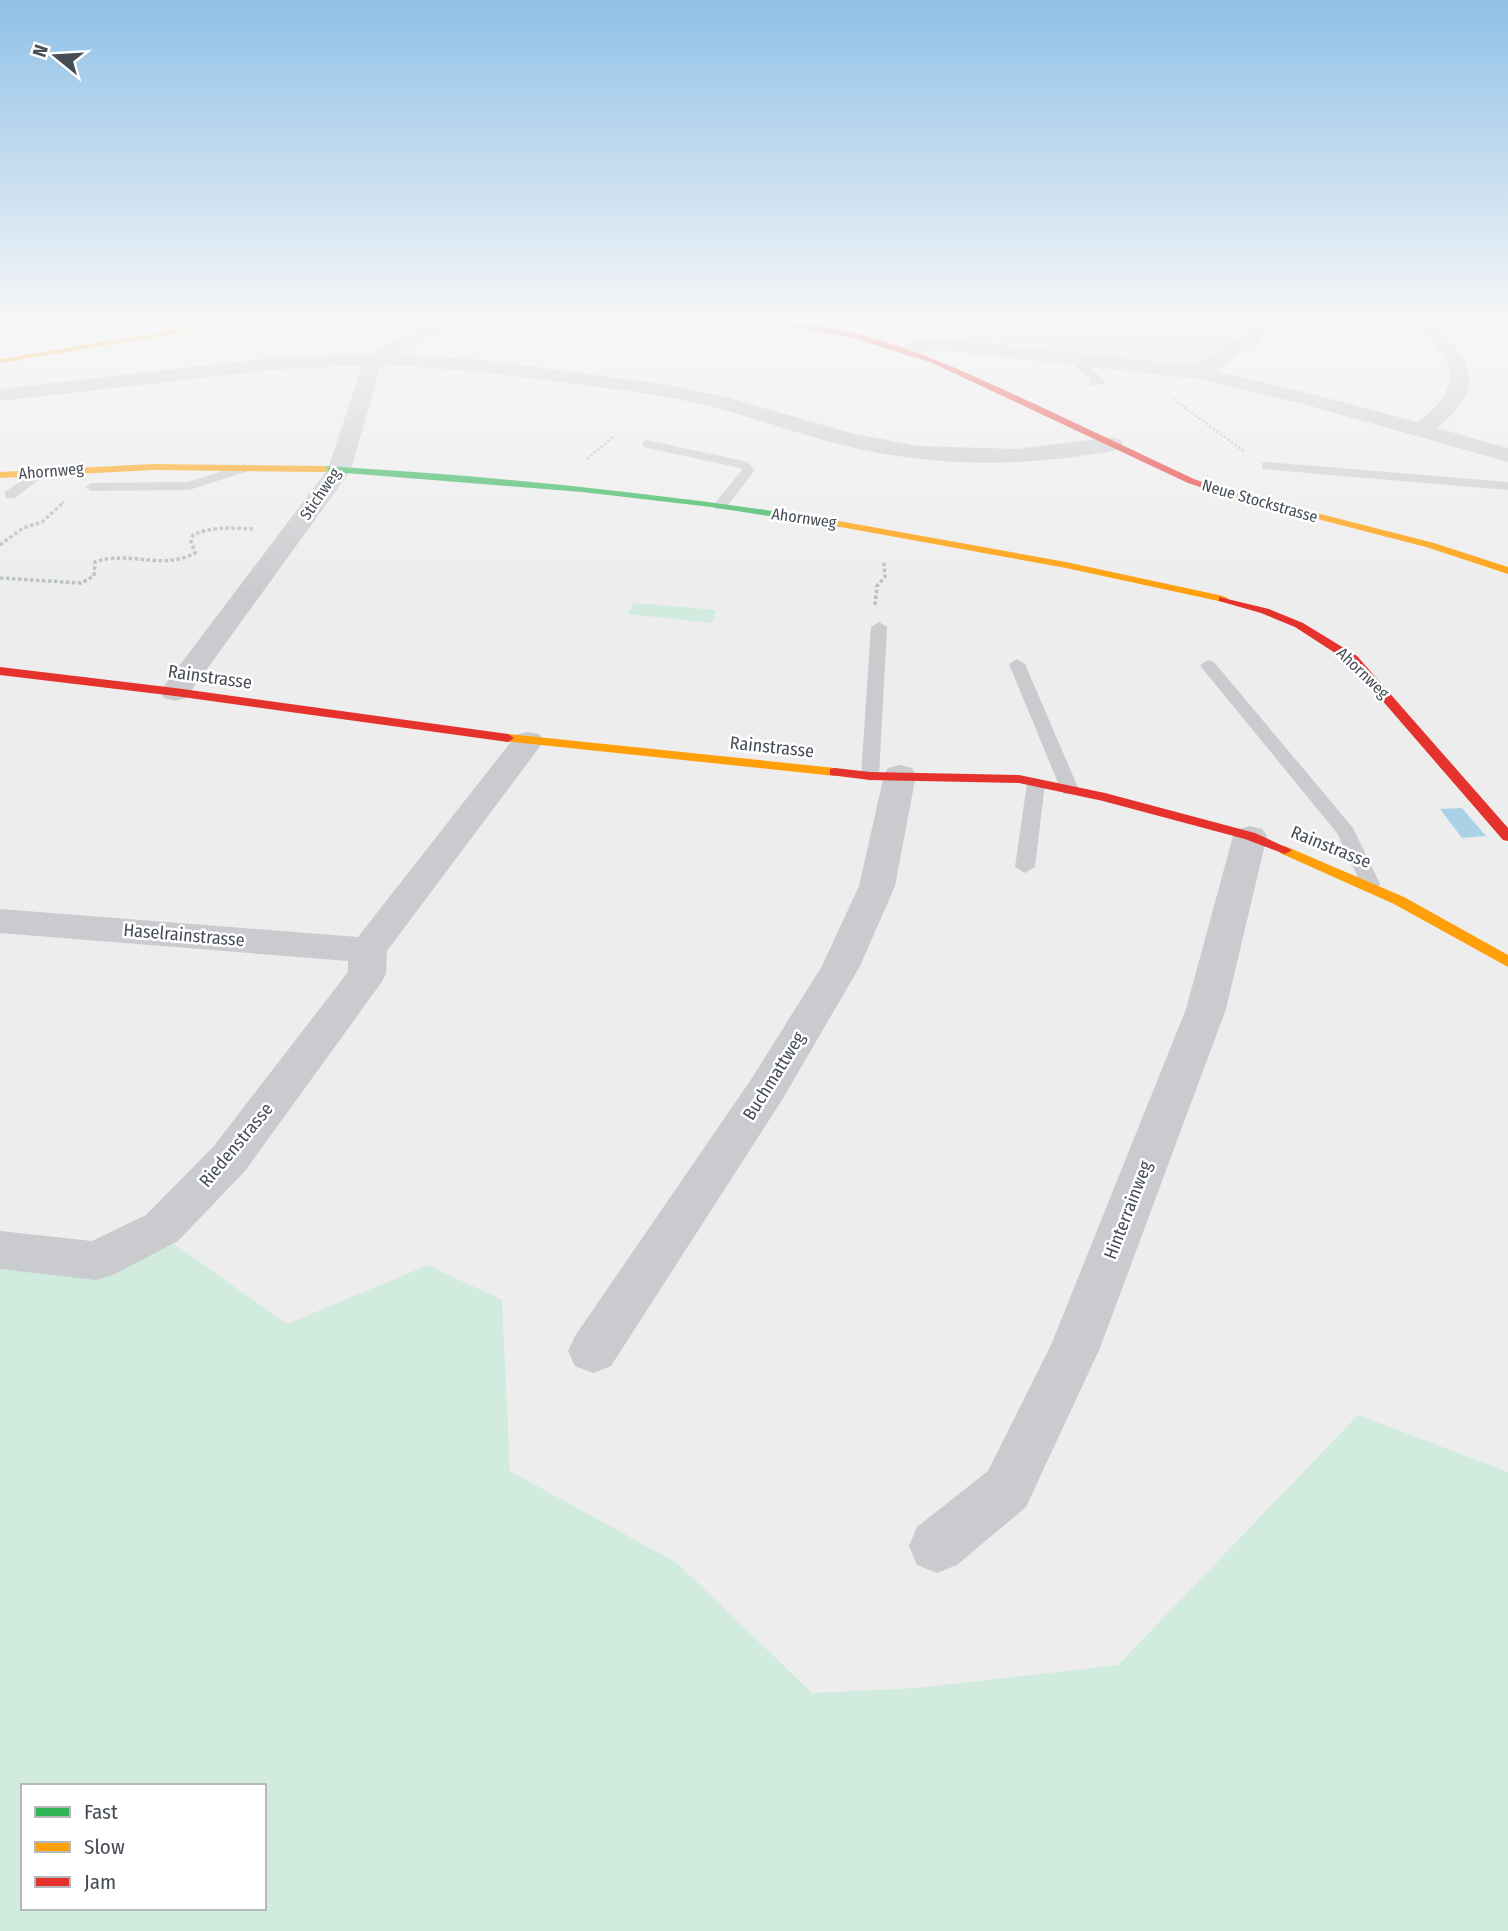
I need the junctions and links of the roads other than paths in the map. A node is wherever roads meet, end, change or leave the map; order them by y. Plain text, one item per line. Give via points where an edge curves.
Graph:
1 (356, 412) edge
2 (757, 412) edge
3 (1044, 412) edge
4 (1356, 412) edge
5 (1442, 412) edge
6 (1420, 430) junction
7 (647, 444) dead end
8 (1112, 444) junction
9 (1508, 455) edge
10 (1266, 466) road end
11 (244, 467) junction
12 (339, 470) junction
13 (40, 472) junction
14 (0, 475) edge
15 (1508, 486) edge
16 (91, 487) dead end
17 (10, 495) dead end
18 (720, 506) junction
19 (1508, 571) edge
20 (879, 627) road end
21 (1017, 663) dead end
22 (1208, 666) dead end
23 (0, 671) edge
24 (175, 692) junction
25 (528, 741) junction
26 (885, 776) junction
27 (1036, 783) junction
28 (1070, 790) junction
29 (1250, 836) junction
30 (1508, 837) edge
31 (1025, 867) dead end
32 (1370, 884) junction
33 (0, 921) edge
34 (368, 950) junction
35 (1508, 962) edge
36 (0, 1250) edge
37 (593, 1351) dead end
38 (937, 1546) dead end

1 - 12 street, Stichweg
2 - 8 street via 857,442 924,452 1028,456 1074,453
3 - 8 street, Neue Stockstrasse
4 - 6 street
5 - 6 street
6 - 9 street
7 - 18 lane via 744,465 749,470
8 - 19 street, Neue Stockstrasse via 1230,495 1420,541
10 - 15 lane
11 - 12 street, Ahornweg
11 - 13 street, Ahornweg
11 - 16 lane via 189,486
12 - 18 street, Ahornweg via 498,478
12 - 24 street, Stichweg
13 - 14 street, Ahornweg
13 - 17 lane
18 - 30 street, Ahornweg via 892,531 1216,597 1299,625 1353,659
20 - 26 lane
21 - 28 lane
22 - 32 lane via 1346,832
23 - 24 street, Rainstrasse
24 - 25 street, Rainstrasse
25 - 26 street, Rainstrasse
25 - 34 street
26 - 27 street, Rainstrasse
26 - 37 street, Buchmattweg via 877,886 841,966 767,1089
27 - 28 street, Rainstrasse
27 - 31 lane
28 - 29 street, Rainstrasse
29 - 32 street, Rainstrasse
29 - 38 street, Hinterrainweg via 1206,1009 1074,1348 1007,1489
32 - 35 street, Rainstrasse via 1457,929
33 - 34 street, Haselrainstrasse
34 - 36 street, Riedenstrasse via 367,974 229,1159 162,1228 96,1261

